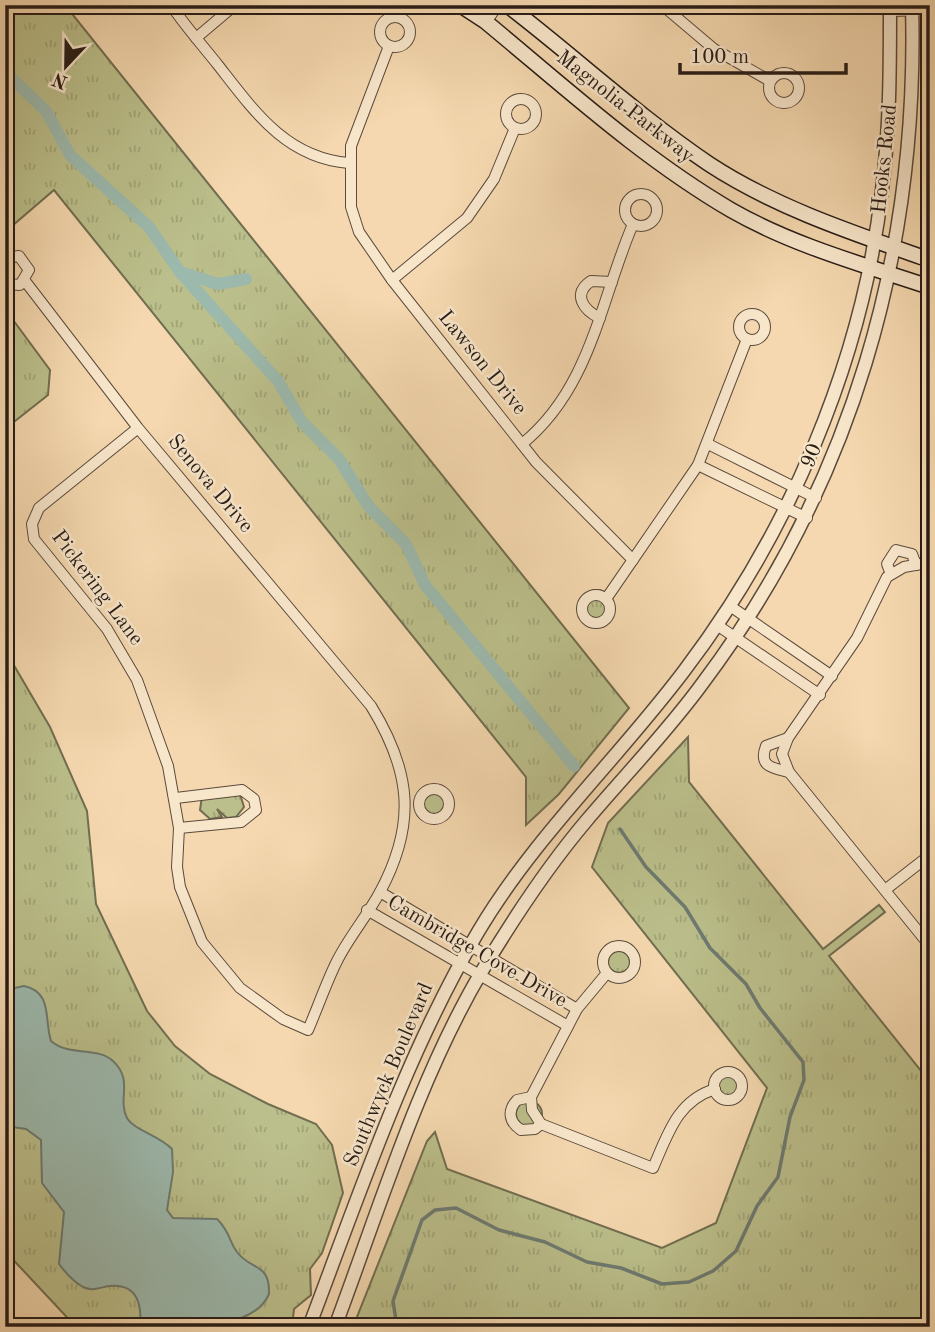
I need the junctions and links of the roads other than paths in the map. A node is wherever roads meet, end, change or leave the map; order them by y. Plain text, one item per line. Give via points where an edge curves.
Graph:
1 (171, 5) edge
2 (235, 5) edge
3 (460, 5) edge
4 (499, 5) edge
5 (507, 5) edge
6 (666, 6) edge
7 (890, 8) edge
8 (912, 8) edge
9 (930, 9) edge
10 (486, 22) junction
11 (197, 38) junction
12 (389, 46) dead end
13 (770, 81) dead end
14 (515, 128) dead end
15 (349, 163) junction
16 (633, 224) dead end
17 (873, 240) junction
18 (895, 248) junction
19 (5, 258) edge
20 (930, 260) edge
21 (869, 268) junction
22 (890, 274) junction
23 (391, 280) junction
24 (25, 281) junction
25 (612, 282) junction
26 (5, 284) edge
27 (930, 287) edge
28 (600, 318) junction
29 (747, 340) dead end
30 (138, 428) junction
31 (522, 444) junction
32 (708, 444) junction
33 (698, 465) junction
34 (796, 487) junction
35 (816, 498) junction
36 (786, 508) junction
37 (807, 518) junction
38 (634, 560) junction
39 (916, 565) junction
40 (930, 568) edge
41 (891, 574) junction
42 (606, 599) dead end
43 (730, 606) junction
44 (749, 619) junction
45 (718, 625) junction
46 (736, 637) junction
47 (682, 673) junction
48 (832, 676) junction
49 (700, 687) junction
50 (820, 695) junction
51 (788, 738) junction
52 (789, 772) junction
53 (176, 798) junction
54 (419, 805) dead end
55 (405, 807) junction
56 (179, 828) junction
57 (930, 855) edge
58 (885, 890) junction
59 (380, 892) junction
60 (367, 910) junction
61 (470, 946) junction
62 (930, 946) edge
63 (490, 958) junction
64 (459, 964) junction
65 (607, 973) dead end
66 (479, 975) junction
67 (577, 1009) junction
68 (568, 1026) junction
69 (715, 1089) dead end
70 (531, 1097) junction
71 (541, 1124) junction
72 (309, 1327) edge
73 (335, 1327) edge

1 - 11 street
2 - 11 street
3 - 10 main road, Magnolia Parkway
4 - 10 street
5 - 17 main road, Magnolia Parkway via 637,111 712,165 799,210
6 - 13 street via 713,49
7 - 8 street
7 - 17 street, Hooks Road via 887,141
8 - 9 street
8 - 18 street, Hooks Road via 911,109
10 - 21 main road, Magnolia Parkway via 656,162 733,211
11 - 15 street via 278,136 310,155
12 - 15 street, Lawson Drive via 355,129
14 - 23 street via 494,178 474,210
15 - 23 street, Lawson Drive via 351,207 359,232
16 - 25 street
17 - 18 main road, Magnolia Parkway
17 - 21 street, Hooks Road
18 - 20 main road, Magnolia Parkway
18 - 22 street, Hooks Road
19 - 24 street, Senova Drive via 24,259 29,270
21 - 22 main road, Magnolia Parkway
21 - 34 street, 90 via 834,391
22 - 27 main road, Magnolia Parkway
22 - 35 street, 90 via 866,363
23 - 31 street, Lawson Drive
24 - 26 street
24 - 30 street, Senova Drive
25 - 28 street
25 - 28 street via 591,281 582,292 584,308
28 - 31 street via 558,409
29 - 32 street
30 - 53 street, Pickering Lane via 38,508 32,524 34,539 128,662 160,738
30 - 55 street, Senova Drive via 371,706 399,759
31 - 38 street, Lawson Drive
32 - 33 street
32 - 34 street
33 - 36 street
33 - 38 street
34 - 35 street
34 - 36 street, 90
35 - 37 street, 90
36 - 37 street
36 - 43 street, 90
37 - 44 street, 90
38 - 42 street
39 - 40 street
39 - 41 street
39 - 41 street via 912,554 896,550 887,564
41 - 48 street
43 - 44 street
43 - 45 street, 90
44 - 46 street, 90
44 - 48 street
45 - 46 street
45 - 47 street, Southwyck Boulevard
46 - 49 street, Southwyck Boulevard
46 - 50 street
47 - 49 street
47 - 61 street, Southwyck Boulevard via 524,862
48 - 50 street
49 - 63 street, Southwyck Boulevard via 558,855
50 - 51 street
51 - 52 street via 782,754
51 - 52 street via 765,746 762,755 770,768
52 - 58 street
53 - 56 street, Pickering Lane
53 - 56 street via 242,790 254,799 256,810 241,822
54 - 55 street
55 - 59 street via 396,852
56 - 60 street, Pickering Lane via 180,887 202,942 240,988 298,1027 308,1030 337,960
57 - 58 street
58 - 62 street
59 - 60 street
59 - 61 street, Cambridge Cove Drive
60 - 64 street, Cambridge Cove Drive
61 - 63 street, Cambridge Cove Drive
61 - 64 street, Southwyck Boulevard
63 - 66 street, Southwyck Boulevard
63 - 67 street, Cambridge Cove Drive
64 - 66 street, Cambridge Cove Drive
64 - 72 street, Southwyck Boulevard via 403,1079
65 - 67 street
66 - 68 street, Cambridge Cove Drive
66 - 73 street, Southwyck Boulevard via 415,1114
67 - 68 street
68 - 70 street
69 - 71 street via 683,1106 653,1168
70 - 71 street via 532,1110
70 - 71 street via 512,1105 511,1120 528,1131

